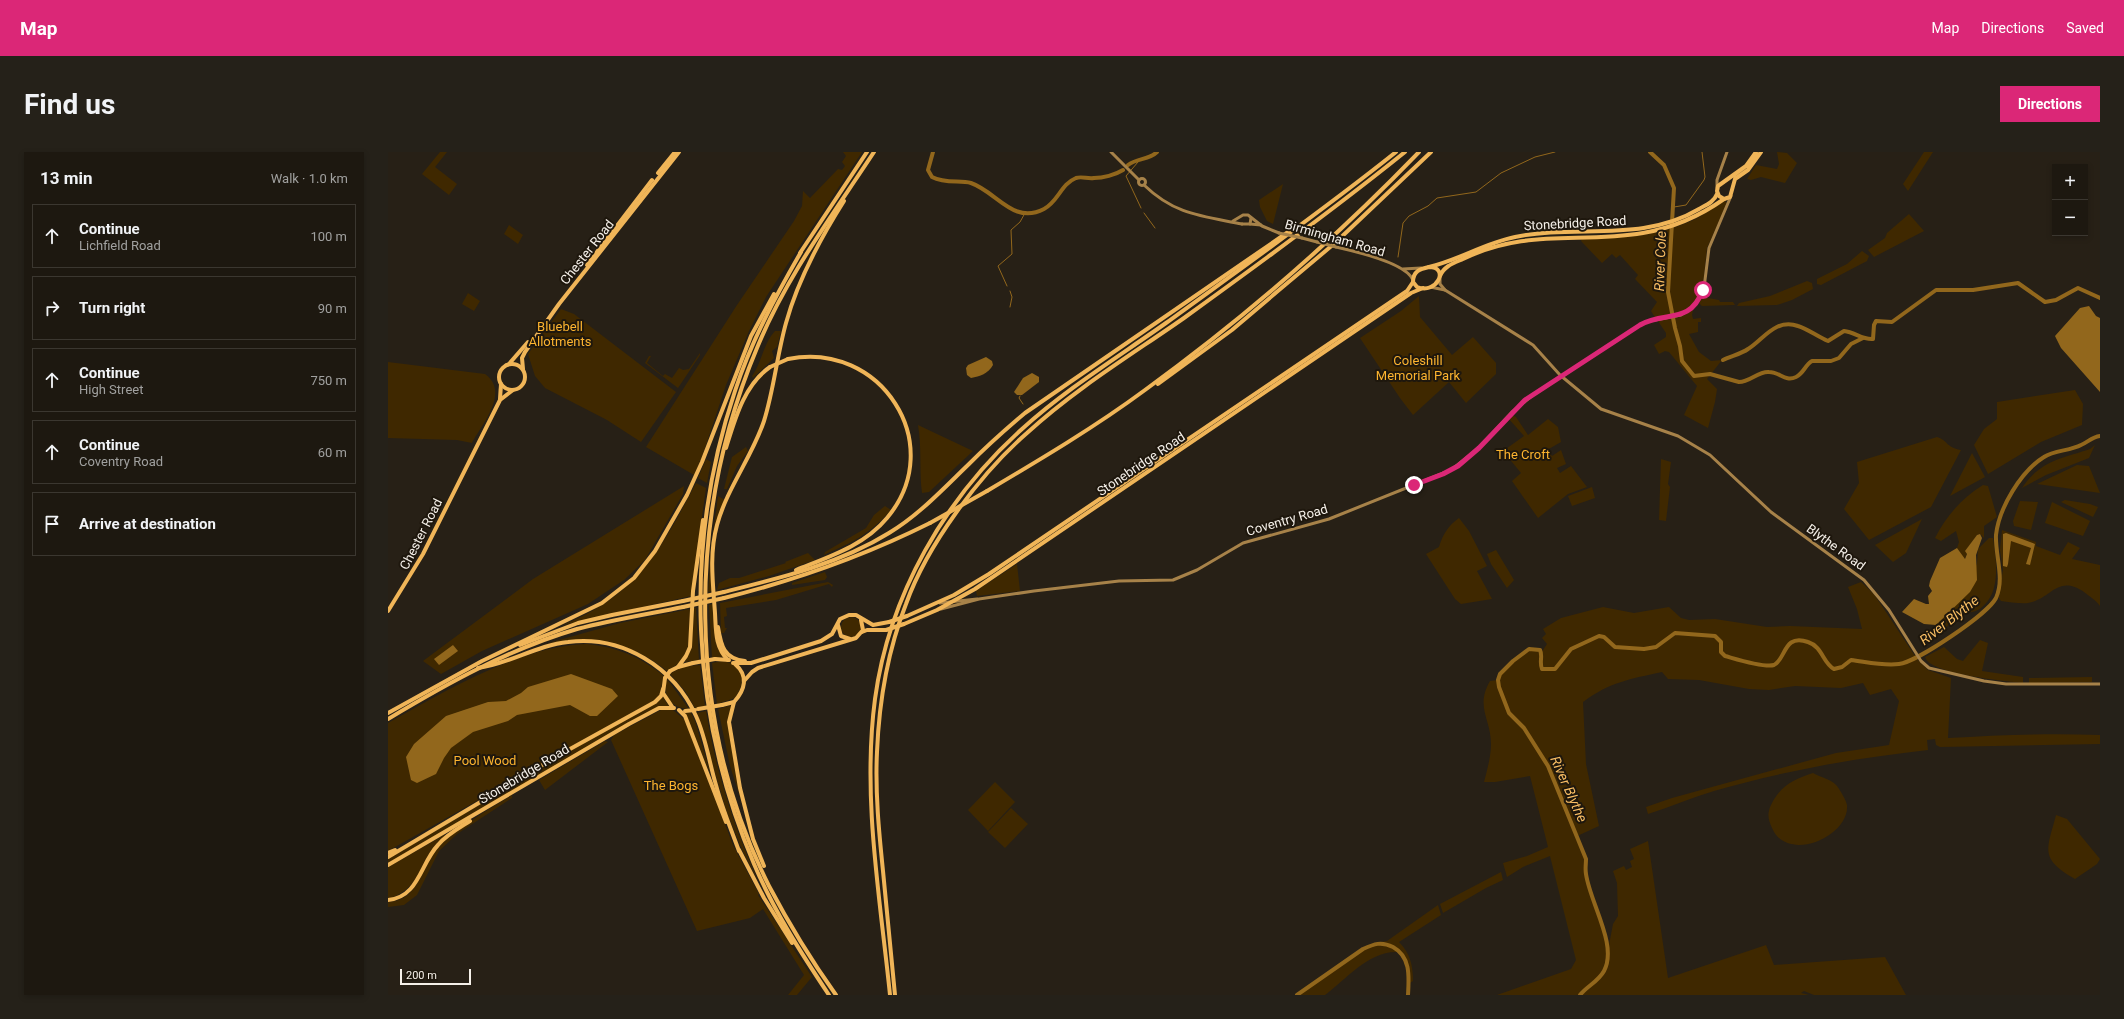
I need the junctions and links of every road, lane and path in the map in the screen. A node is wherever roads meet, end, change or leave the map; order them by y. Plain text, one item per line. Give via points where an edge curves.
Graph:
1 (675, 152) edge
2 (679, 152) edge
3 (867, 152) edge
4 (874, 152) edge
5 (1110, 152) edge
6 (1396, 152) edge
7 (1405, 152) edge
8 (1419, 152) edge
9 (1431, 152) edge
10 (1727, 152) edge
11 (1756, 152) edge
12 (1761, 152) edge
13 (1718, 176) junction
14 (856, 179) junction
15 (1139, 180) junction
16 (1723, 183) junction
17 (1144, 186) junction
18 (1717, 188) junction
19 (1732, 192) junction
20 (1717, 194) junction
21 (1725, 199) junction
22 (1331, 204) junction
23 (1728, 205) junction
24 (1242, 216) junction
25 (1251, 218) junction
26 (1232, 222) junction
27 (1678, 222) junction
28 (1242, 224) junction
29 (1250, 224) junction
30 (1262, 226) junction
31 (1666, 226) junction
32 (801, 252) junction
33 (1429, 267) junction
34 (1421, 268) junction
35 (1401, 269) junction
36 (1440, 277) junction
37 (1413, 281) junction
38 (1430, 287) junction
39 (1423, 288) junction
40 (1445, 290) junction
41 (509, 364) junction
42 (523, 369) junction
43 (1562, 377) junction
44 (501, 384) junction
45 (513, 390) junction
46 (1145, 390) junction
47 (500, 400) junction
48 (719, 472) junction
49 (707, 496) junction
50 (769, 580) junction
51 (713, 585) junction
52 (975, 589) junction
53 (979, 599) junction
54 (955, 600) junction
55 (934, 606) junction
56 (937, 610) junction
57 (388, 611) edge
58 (861, 619) junction
59 (838, 624) junction
60 (861, 633) junction
61 (852, 639) junction
62 (503, 651) junction
63 (768, 657) junction
64 (728, 660) junction
65 (733, 662) junction
66 (678, 666) junction
67 (478, 668) junction
68 (744, 681) junction
69 (2100, 684) edge
70 (663, 689) junction
71 (734, 702) junction
72 (674, 708) junction
73 (679, 710) junction
74 (388, 713) edge
75 (388, 719) edge
76 (481, 811) junction
77 (403, 848) junction
78 (739, 851) junction
79 (388, 853) edge
80 (388, 857) edge
81 (388, 865) edge
82 (388, 900) edge
83 (799, 939) junction
84 (829, 995) edge
85 (836, 995) edge
86 (890, 995) edge
87 (895, 995) edge

1 - 41 highway, Chester Road via 520,354
2 - 42 highway, Chester Road via 551,315 525,352 522,358
3 - 32 highway
4 - 14 highway
5 - 15 main road
6 - 22 highway
7 - 87 highway via 1335,208 1081,389 1033,428 983,478 937,543 906,602 896,632 884,688 877,751 879,827
8 - 46 highway via 1369,202 1269,293
9 - 46 highway via 1285,286 1232,330 1164,380
10 - 13 main road
11 - 16 highway via 1746,166
12 - 19 highway via 1752,166 1735,179
13 - 16 main road
13 - 18 main road
14 - 48 highway via 808,251 767,325 739,395
14 - 51 highway via 819,243 795,293 785,324 776,376 763,423 717,524 713,550
15 - 17 main road via 1140,185
15 - 17 main road via 1144,180
16 - 18 highway
16 - 19 highway via 1730,185
17 - 26 main road via 1155,196 1179,210 1196,216
18 - 20 highway
19 - 21 highway
19 - 23 main road
20 - 21 highway
20 - 27 highway, Stonebridge Road via 1708,204
21 - 23 main road
21 - 27 highway, Stonebridge Road
22 - 50 highway via 1272,241 1025,413 995,438 930,501 894,530 850,553
22 - 86 highway via 1070,391 1023,428 975,478 923,553 896,613 879,672 870,752 872,812
23 - 43 main road, Coventry Road via 1708,251 1702,293 1694,306 1681,315 1648,321
24 - 25 main road via 1246,214
24 - 26 main road
24 - 28 main road
25 - 29 main road
25 - 30 main road, Birmingham Road
26 - 28 main road
27 - 31 highway, Stonebridge Road
28 - 29 main road, Birmingham Road
29 - 30 main road, Birmingham Road
30 - 35 main road, Birmingham Road, bridge via 1279,233 1368,255
31 - 33 highway, Stonebridge Road via 1629,231 1516,236 1489,243 1450,261
31 - 36 highway, Stonebridge Road via 1630,235 1517,240 1475,253 1445,268
32 - 49 highway via 763,322 735,389
32 - 62 highway via 774,292 754,330 702,462 687,495 655,551 634,578 618,592 585,613 539,632
33 - 34 highway
33 - 36 highway via 1436,268
34 - 35 main road, Birmingham Road
34 - 37 highway via 1415,273
35 - 37 main road, Birmingham Road via 1410,275
36 - 38 highway via 1436,284
36 - 40 main road
37 - 39 highway via 1417,287
37 - 55 highway, Stonebridge Road via 1407,291 989,574
38 - 39 highway
38 - 40 main road
39 - 52 highway, Stonebridge Road via 1411,293
40 - 43 main road via 1533,345
41 - 42 highway via 515,364
41 - 44 highway via 501,370
42 - 45 highway via 523,383
43 - 53 main road, Coventry Road via 1519,406 1467,459 1435,477 1329,520 1243,543 1197,570 1173,580 1119,581
43 - 69 main road, Blythe Road via 1602,409 1678,436 1710,455 1771,512 1864,580 1899,623 1921,661 1929,668 1995,683 2016,685
44 - 45 highway
44 - 47 highway, Chester Road
45 - 47 highway, Chester Road
46 - 67 highway, bridge via 1086,431 987,491 930,523 871,551 828,568 724,598 577,629 532,644
47 - 57 highway, Chester Road via 423,554
48 - 50 highway, bridge via 746,396 758,377 770,367 788,359 807,356 829,357 846,362 868,373 890,395 901,413 910,444 909,474 894,509 878,528 849,548
48 - 83 highway via 713,498 705,579 706,639 714,710 731,786 750,840 769,884
49 - 66 highway via 696,563 690,647
49 - 84 highway via 700,579 701,637 704,679 715,747 727,790 755,866 787,928
50 - 62 highway, bridge via 578,623
51 - 63 highway via 720,644 724,651 739,660
51 - 64 highway via 718,645
52 - 53 main road via 974,595
52 - 54 highway, Stonebridge Road
53 - 54 main road
53 - 56 main road
54 - 55 main road
54 - 56 highway, Stonebridge Road
55 - 58 highway, Stonebridge Road, bridge via 873,625
56 - 60 highway, Stonebridge Road, bridge via 886,630 867,630
58 - 59 highway via 849,615 840,619
58 - 60 highway
59 - 61 highway via 841,636
59 - 63 highway via 832,634 823,640
60 - 61 highway
61 - 68 highway via 758,668
62 - 74 highway
63 - 65 highway via 751,663
64 - 65 highway
64 - 66 highway, bridge via 715,659
65 - 68 highway via 742,672
66 - 70 highway, bridge via 665,678
67 - 75 highway
67 - 78 highway via 489,667 543,647 570,641 622,648 655,664 679,688 696,716 716,786
68 - 71 highway via 742,691
70 - 72 highway via 666,699
70 - 77 highway, Stonebridge Road via 655,702 561,754
71 - 73 highway, bridge
71 - 83 highway via 730,714 730,727 740,788 753,839 771,883
72 - 73 highway
72 - 76 highway, Stonebridge Road via 659,708
73 - 78 highway via 685,716
76 - 81 highway, Stonebridge Road
76 - 82 highway via 438,845 407,893
77 - 79 highway
77 - 80 highway, Stonebridge Road
78 - 84 highway via 764,898
83 - 85 highway

